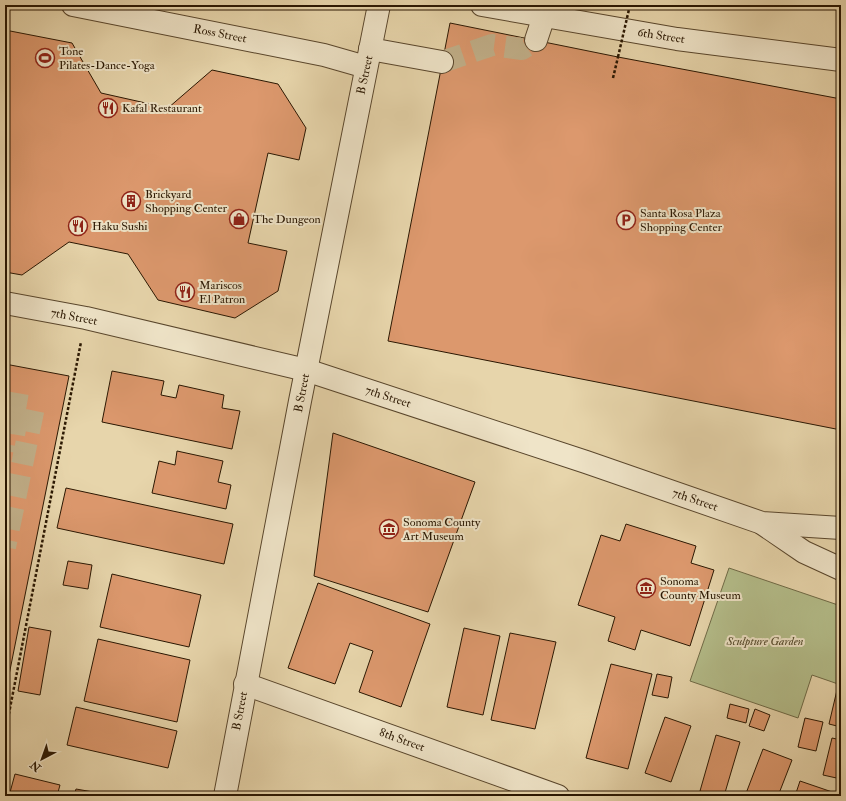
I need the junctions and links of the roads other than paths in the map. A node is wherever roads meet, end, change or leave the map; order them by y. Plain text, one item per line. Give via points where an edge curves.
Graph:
1 (72, 5) edge
2 (379, 5) edge
3 (482, 5) edge
4 (544, 16) junction
5 (536, 40) dead end
6 (368, 58) junction
7 (841, 60) edge
8 (442, 62) tunnel mouth
9 (5, 303) edge
10 (306, 370) junction
11 (762, 523) junction
12 (841, 528) edge
13 (841, 569) edge
14 (245, 684) junction
15 (504, 787) edge
16 (224, 791) edge
17 (558, 796) edge

1 - 6 street, Ross Street via 324,55
2 - 6 street, B Street
3 - 4 street, 6th Street
4 - 5 street
4 - 7 street, 6th Street via 677,39
6 - 8 street, Ross Street
6 - 10 street, B Street
9 - 10 street, 7th Street via 86,318
10 - 11 street, 7th Street
10 - 14 street, B Street
11 - 12 street, 7th Street
11 - 13 street, 7th Street via 804,552
14 - 15 street, 8th Street
14 - 16 street, B Street
15 - 17 street, 8th Street

